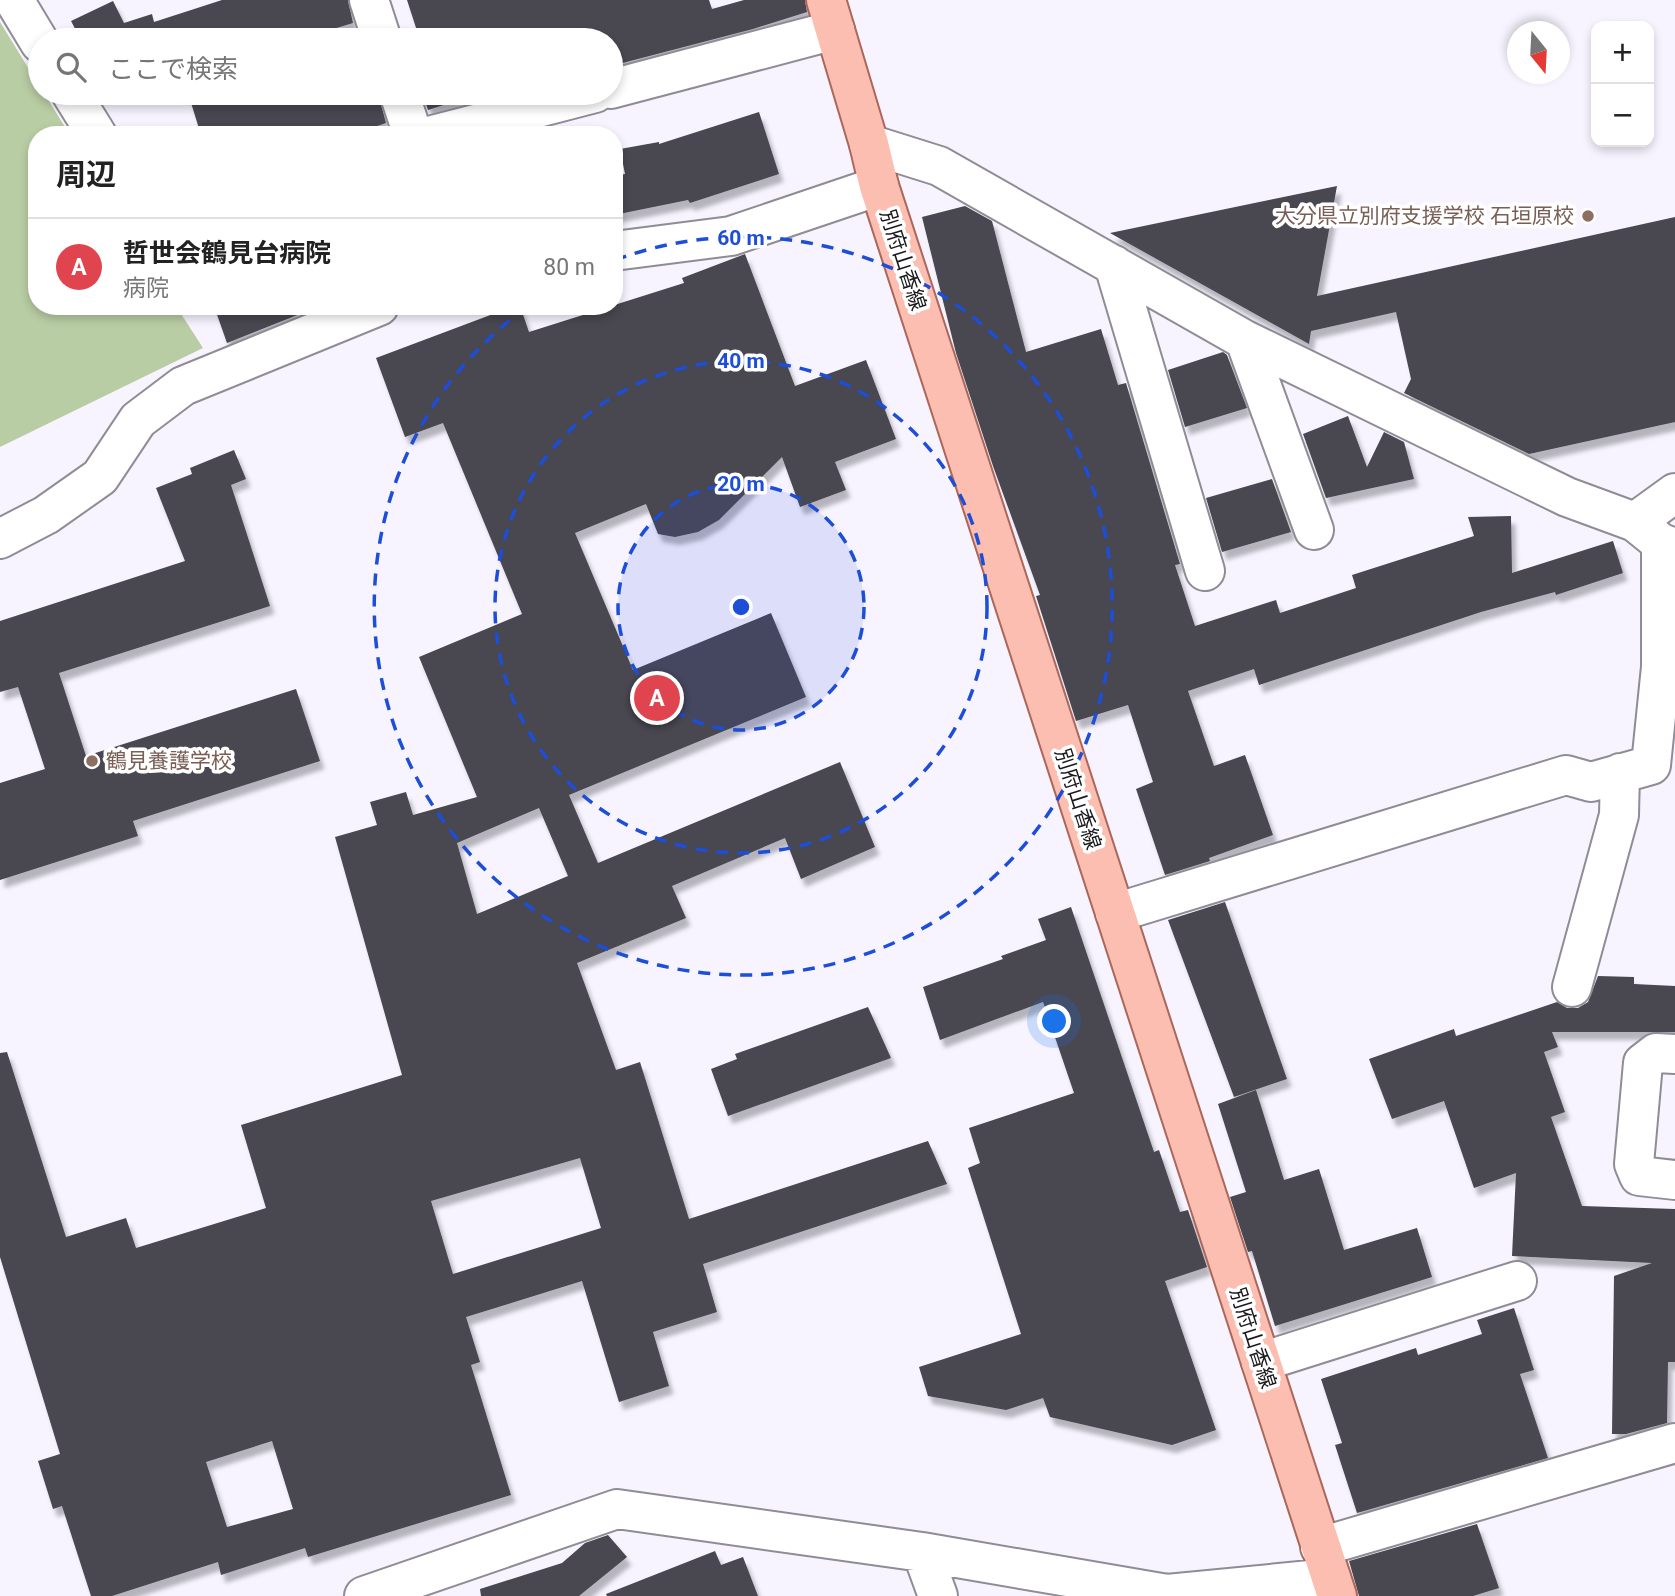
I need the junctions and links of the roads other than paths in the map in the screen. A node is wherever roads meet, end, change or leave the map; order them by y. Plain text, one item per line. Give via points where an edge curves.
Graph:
1 (14, 0) edge
2 (369, 0) edge
3 (831, 15) edge
4 (31, 28) edge
5 (378, 28) edge
6 (623, 85) edge
7 (78, 105) edge
8 (404, 105) edge
9 (549, 105) edge
10 (91, 126) edge
11 (410, 126) edge
12 (468, 126) edge
13 (869, 144) junction
14 (879, 186) junction
15 (623, 250) edge
16 (1114, 265) junction
17 (357, 315) edge
18 (1245, 340) junction
19 (1675, 493) edge
20 (1314, 530) dead end
21 (1657, 537) edge
22 (0, 539) edge
23 (1205, 570) dead end
24 (1620, 773) junction
25 (1115, 913) junction
26 (1572, 987) dead end
27 (1675, 1054) edge
28 (1675, 1180) edge
29 (1517, 1281) dead end
30 (1261, 1362) junction
31 (1675, 1443) edge
32 (922, 1552) junction
33 (1329, 1573) edge
34 (1165, 1595) edge
35 (365, 1596) edge
36 (937, 1596) edge

1 - 4 street
2 - 5 street
3 - 6 street
3 - 13 main road, 別府山香線
7 - 10 street
8 - 11 street
9 - 12 street
13 - 14 main road, 別府山香線
13 - 16 street via 939,166
14 - 15 street via 731,236
14 - 25 main road, 別府山香線
16 - 18 street
16 - 23 street
17 - 22 street via 183,386 138,420 100,477 46,515
18 - 20 street
18 - 21 street
19 - 21 street
21 - 24 street via 1661,667 1651,765
24 - 25 street via 1591,782 1566,775
24 - 26 street via 1619,815
25 - 30 main road, 別府山香線
27 - 28 street via 1656,1053 1643,1063 1634,1164 1639,1177
29 - 30 street
30 - 33 main road, 別府山香線
31 - 33 street
32 - 34 street
32 - 35 street via 617,1509
32 - 36 street
33 - 34 street

